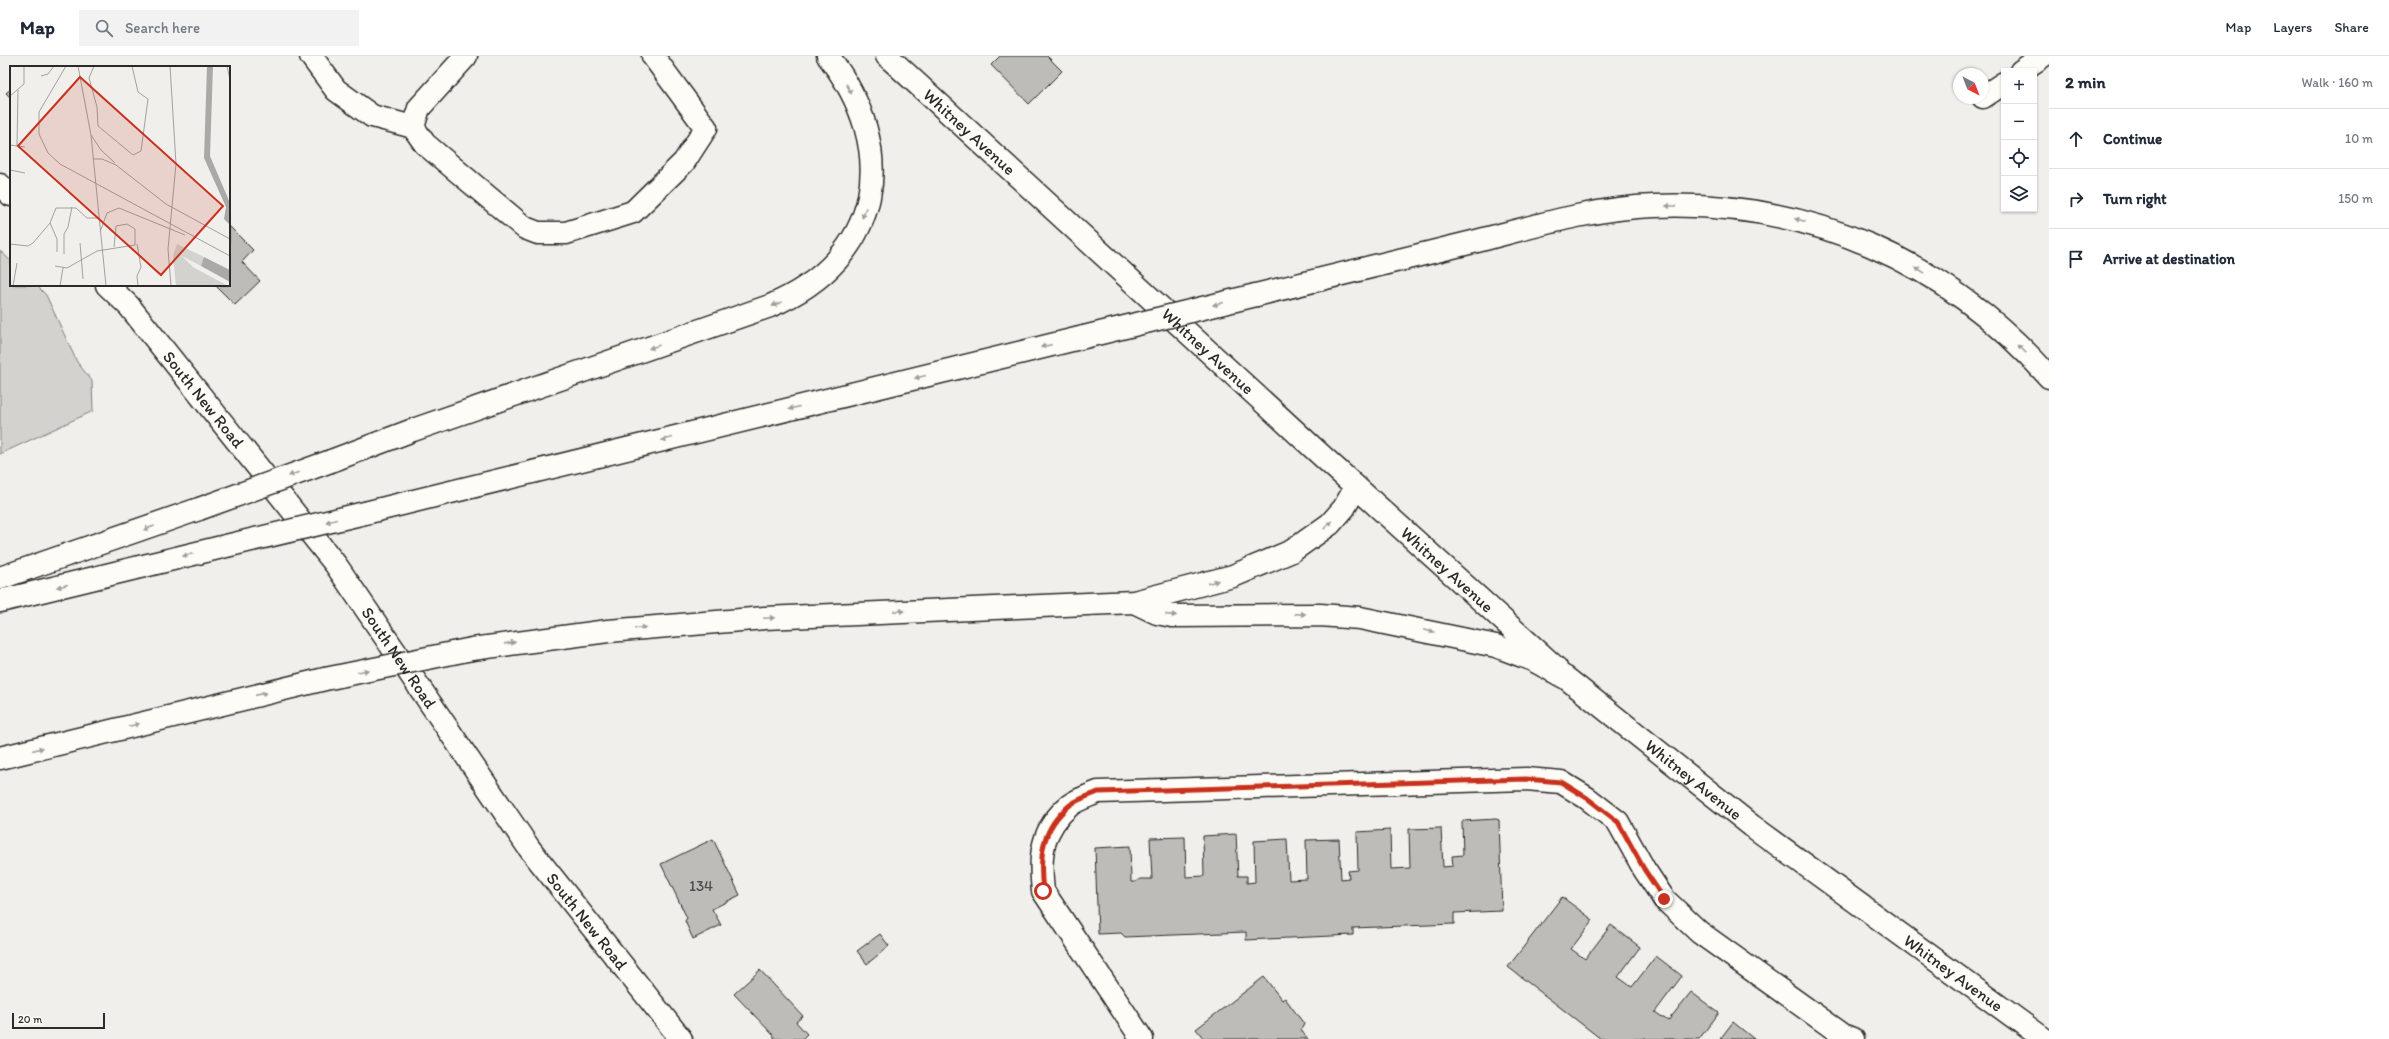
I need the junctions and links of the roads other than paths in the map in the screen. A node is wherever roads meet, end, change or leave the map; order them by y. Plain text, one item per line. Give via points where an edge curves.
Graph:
1 (311, 56) edge
2 (466, 56) edge
3 (653, 56) edge
4 (828, 56) edge
5 (2043, 56) edge
6 (893, 58) edge
7 (2025, 68) edge
8 (2001, 85) edge
9 (1989, 93) edge
10 (413, 127) junction
11 (0, 185) edge
12 (10, 194) edge
13 (108, 286) edge
14 (2049, 377) edge
15 (1356, 488) junction
16 (0, 578) edge
17 (0, 601) edge
18 (1134, 602) junction
19 (1581, 690) junction
20 (0, 758) edge
21 (681, 1039) edge
22 (1142, 1039) edge
23 (1853, 1039) edge
24 (2044, 1039) edge

1 - 10 main road via 336,90 372,116
2 - 10 main road via 419,108
3 - 10 main road via 706,128 684,162 633,212 566,233 538,233 525,228 425,144
4 -> 16 main road, bridge via 842,76 862,116 870,146 872,177 865,211 858,229 838,260 812,285 770,306 421,427 199,509
5 - 7 main road
6 - 15 main road, Whitney Avenue
8 - 9 main road
11 - 12 main road
13 - 21 main road, South New Road via 129,306 336,565 529,848
14 -> 17 main road, bridge via 2020,346 1943,284 1904,260 1866,242 1822,226 1780,216 1735,209 1653,206 1581,216
18 -> 15 main road via 1233,576 1292,551 1330,524
15 - 19 main road, Whitney Avenue
18 -> 19 main road via 1156,613 1172,616 1320,615 1405,626 1514,652 1549,668
20 -> 18 main road, bridge via 325,679 472,649 608,631 757,618
19 - 24 main road, Whitney Avenue via 1752,826
22 - 23 main road via 1043,891 1040,863 1047,832 1071,805 1098,792 1526,779 1561,782 1618,822 1664,899 1699,932 1843,1035

